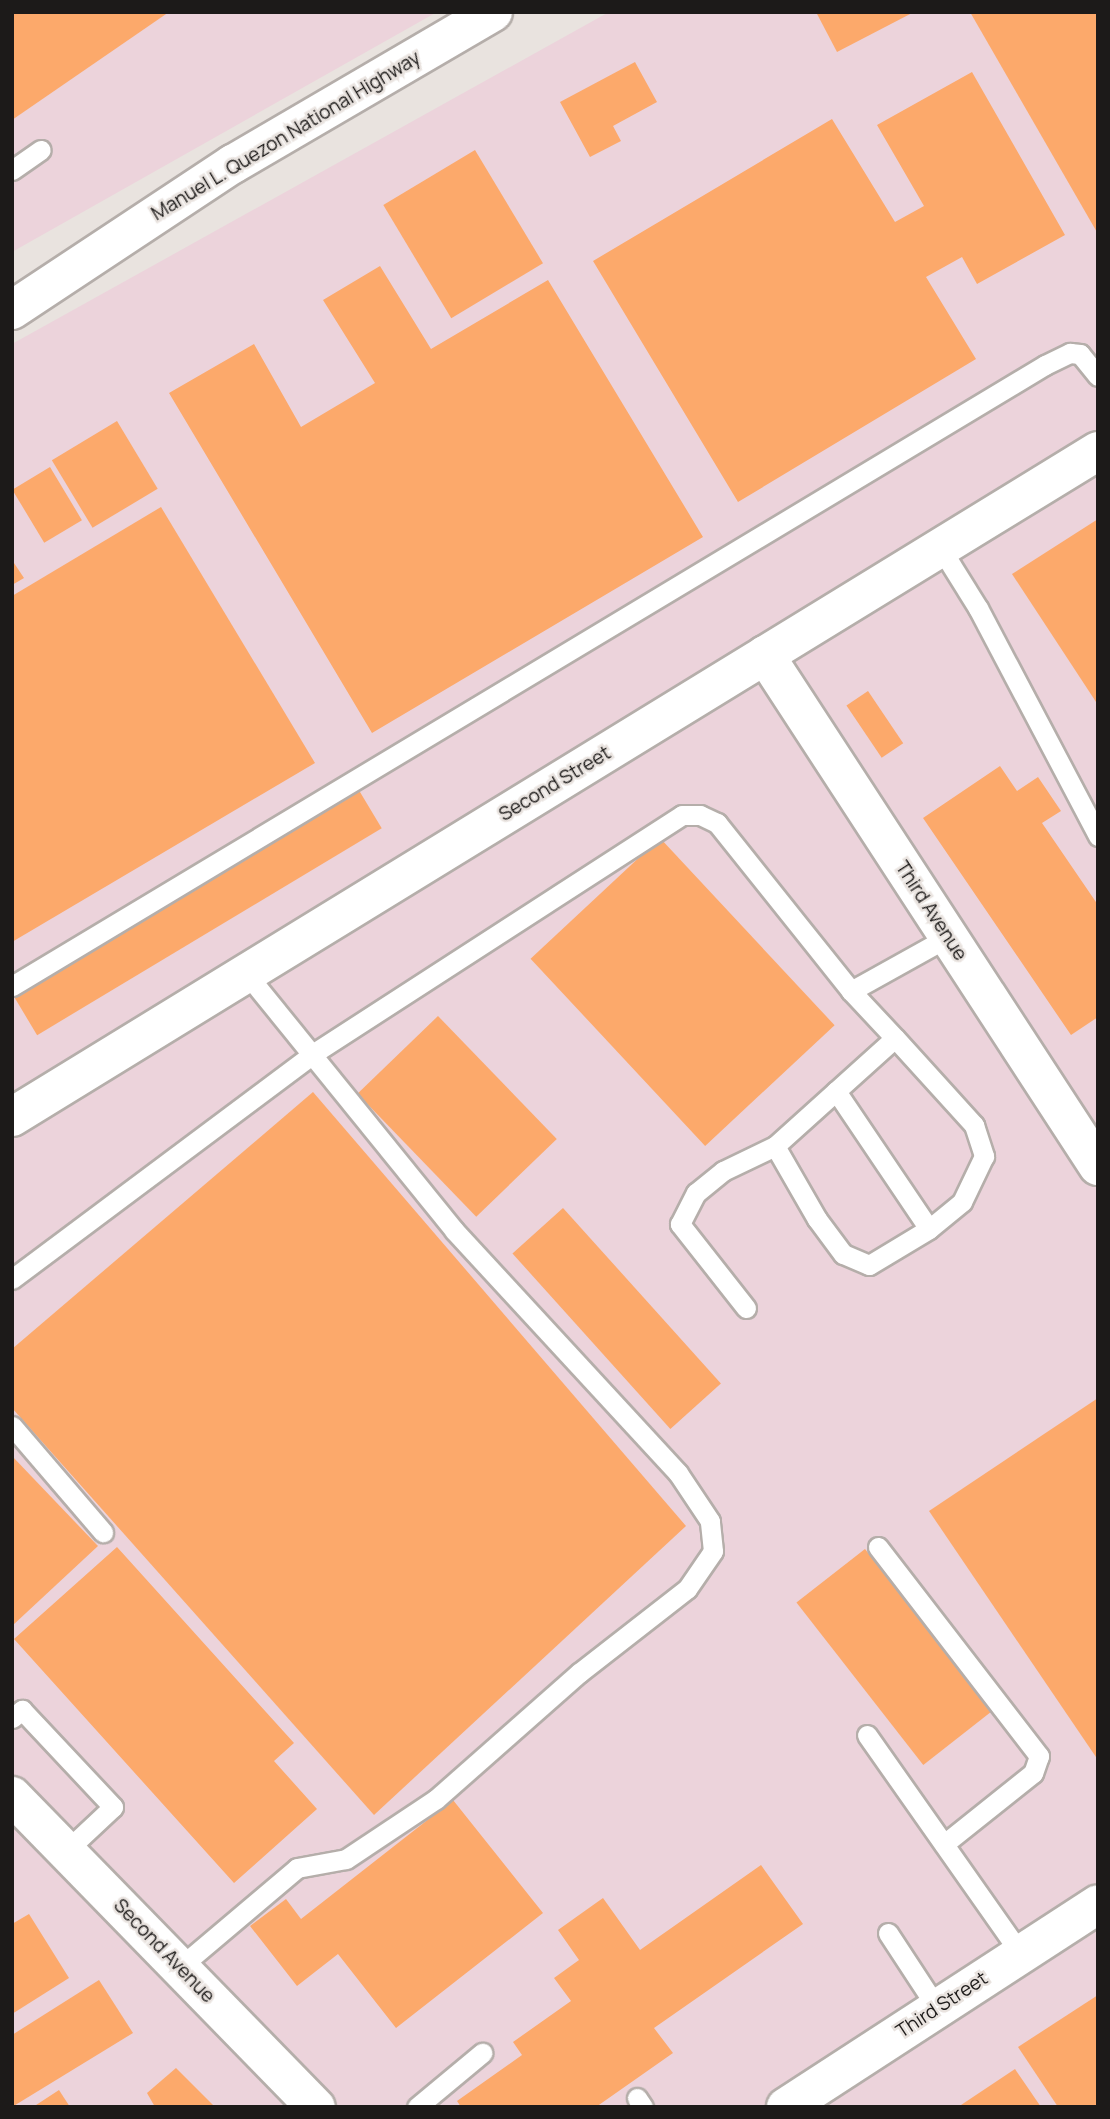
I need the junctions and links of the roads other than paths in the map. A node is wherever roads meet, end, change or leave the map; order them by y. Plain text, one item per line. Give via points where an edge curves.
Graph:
1 (493, 12) edge
2 (41, 150) dead end
3 (12, 170) edge
4 (12, 310) edge
5 (1098, 376) edge
6 (1098, 451) edge
7 (940, 547) junction
8 (765, 655) junction
9 (1098, 836) edge
10 (948, 937) junction
11 (246, 973) junction
12 (12, 986) edge
13 (851, 991) junction
14 (895, 1038) junction
15 (311, 1055) junction
16 (836, 1091) junction
17 (12, 1116) edge
18 (775, 1146) junction
19 (1098, 1166) edge
20 (929, 1229) junction
21 (12, 1279) edge
22 (746, 1308) dead end
23 (12, 1426) edge
24 (103, 1532) dead end
25 (878, 1547) dead end
26 (12, 1718) edge
27 (867, 1735) dead end
28 (12, 1796) edge
29 (944, 1844) junction
30 (66, 1851) junction
31 (1098, 1904) edge
32 (888, 1933) dead end
33 (1021, 1954) junction
34 (180, 1967) junction
35 (937, 2008) junction
36 (482, 2053) dead end
37 (316, 2107) edge
38 (416, 2107) edge
39 (786, 2107) edge

1 - 4 street, Manuel L. Quezon National Highway via 233,164
2 - 3 lane
5 - 12 lane via 1080,354 1070,353 1045,365
6 - 7 street, Second Street
7 - 8 street, Second Street
7 - 9 lane via 978,608
8 - 10 street, Third Avenue
8 - 11 street, Second Street
10 - 13 lane
10 - 19 street, Third Avenue
11 - 15 lane
11 - 17 street, Second Street
13 - 14 lane
13 - 15 lane via 717,822 682,815
14 - 16 lane
14 - 20 lane via 974,1125 984,1156 962,1202
15 - 21 lane
15 - 34 lane via 454,1230 678,1473 710,1521 713,1551 687,1590 579,1673 436,1798 346,1859 297,1868
16 - 18 lane
16 - 20 lane
18 - 20 lane via 843,1254 869,1265
18 - 22 lane via 723,1171 696,1193 680,1224
23 - 24 lane
25 - 29 lane via 1039,1756 1033,1773
26 - 30 lane via 22,1710 113,1807
27 - 29 lane
28 - 30 street, Second Avenue
29 - 33 lane
30 - 34 street, Second Avenue
31 - 33 street, Third Street
32 - 35 lane
33 - 35 street, Third Street
34 - 37 street, Second Avenue
35 - 39 street, Third Street
36 - 38 lane

